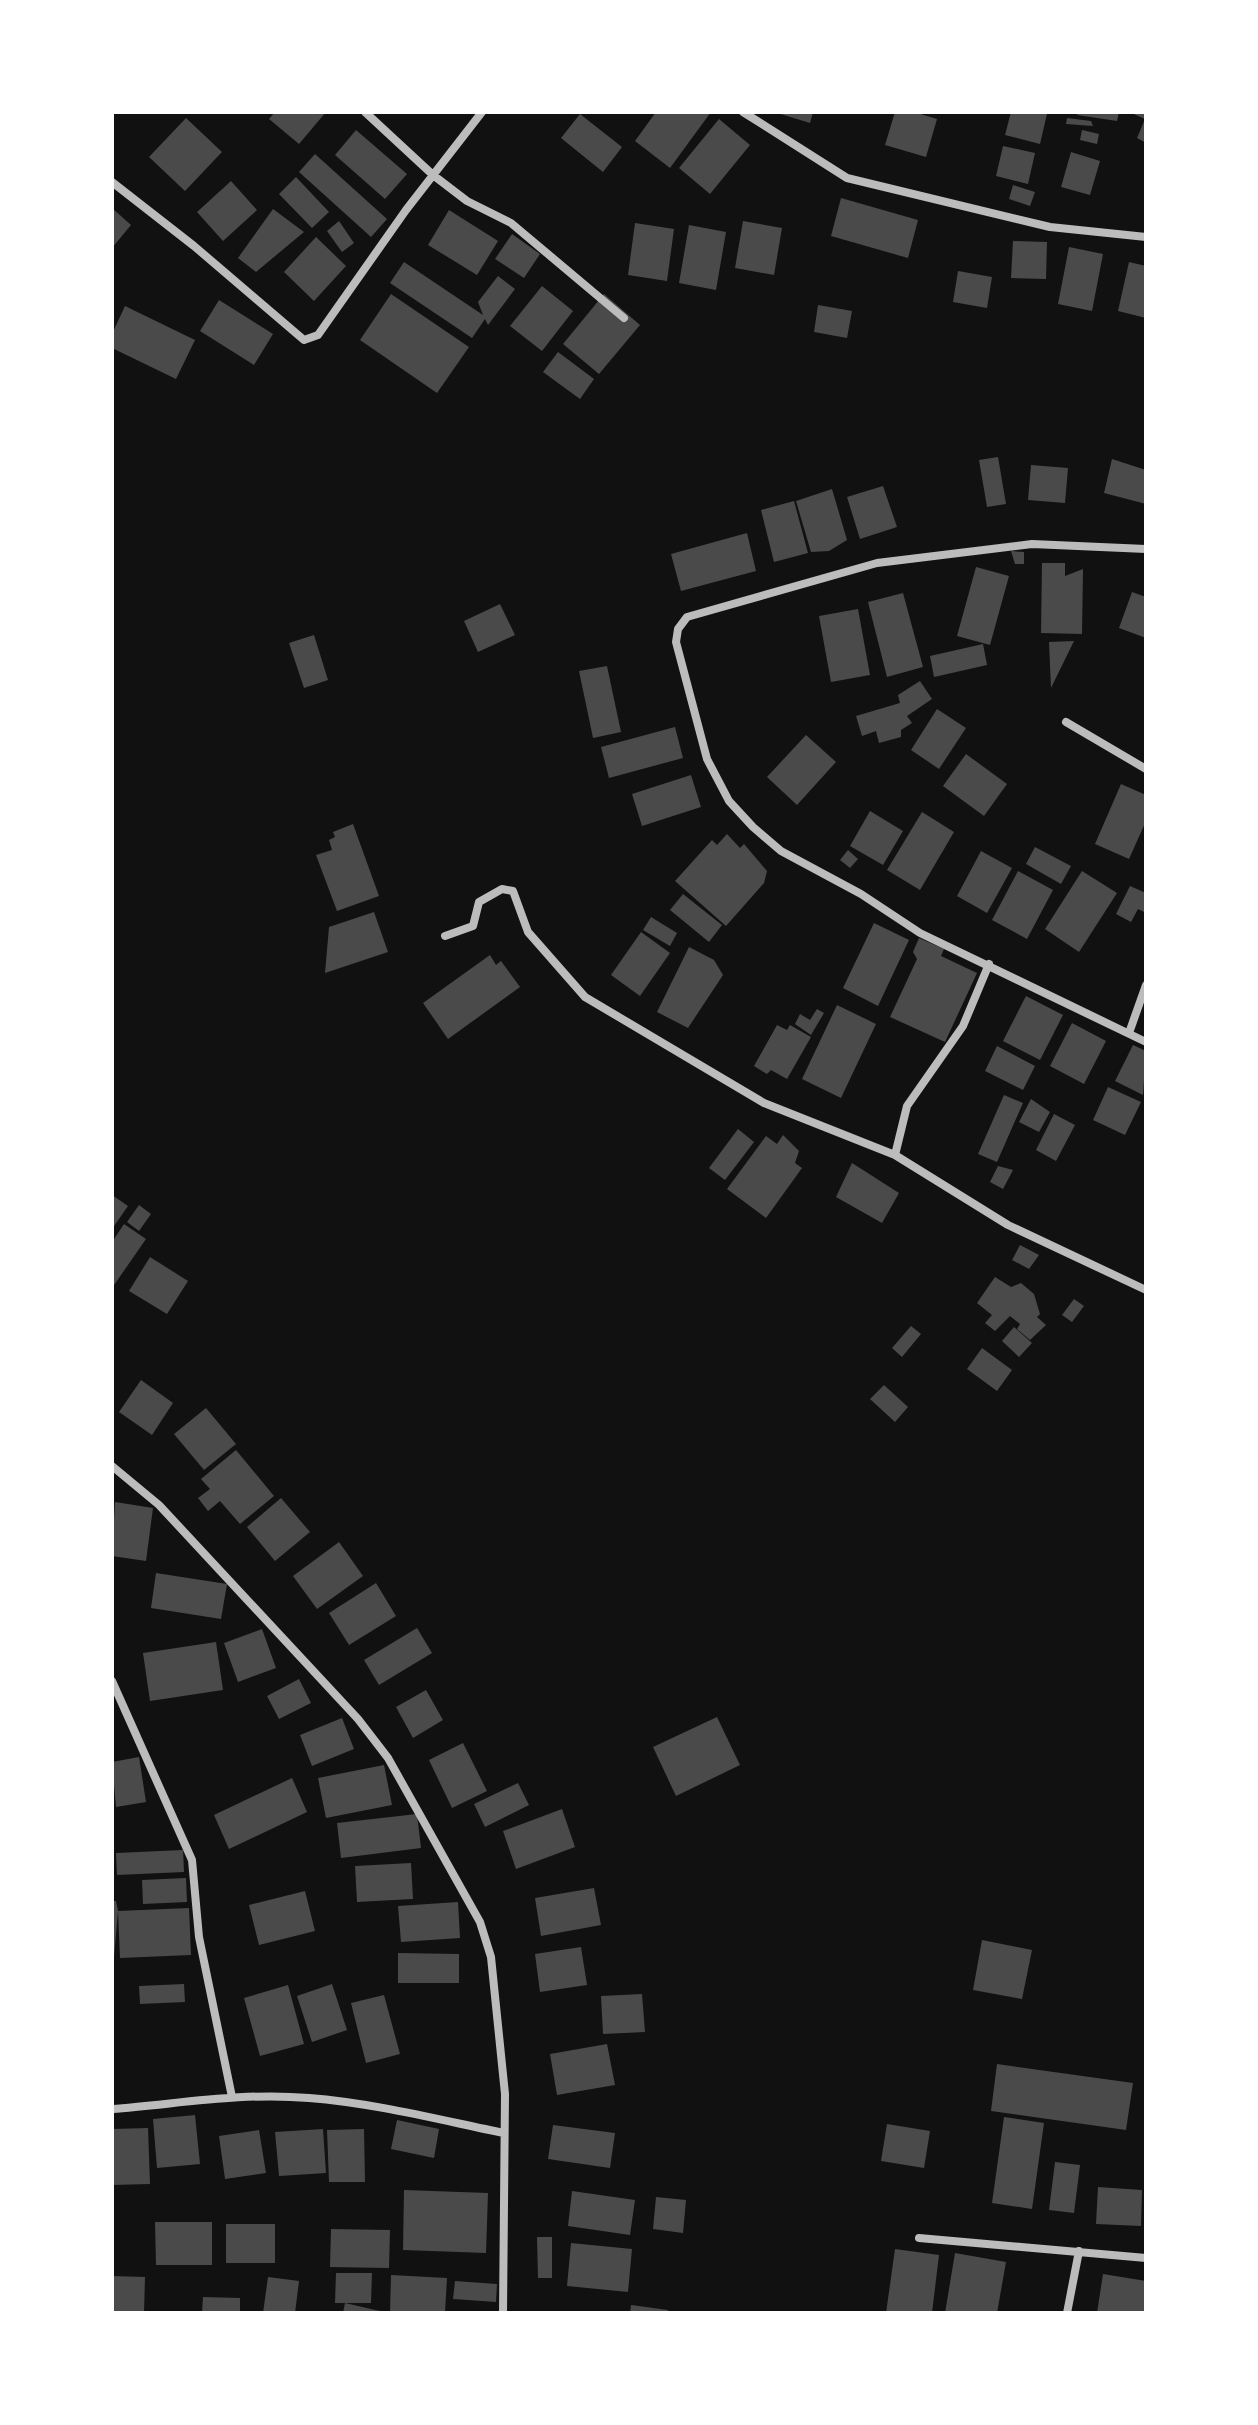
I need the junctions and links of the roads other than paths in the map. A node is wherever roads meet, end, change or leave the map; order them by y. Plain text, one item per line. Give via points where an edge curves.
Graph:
1 (365, 112) edge
2 (482, 112) edge
3 (743, 112) edge
4 (433, 175) junction
5 (112, 182) edge
6 (1146, 237) edge
7 (624, 318) dead end
8 (1146, 549) edge
9 (1066, 722) dead end
10 (1146, 769) edge
11 (445, 936) dead end
12 (989, 964) junction
13 (1146, 985) edge
14 (1129, 1033) junction
15 (1146, 1042) edge
16 (895, 1155) junction
17 (1146, 1290) edge
18 (112, 1466) edge
19 (112, 1681) edge
20 (232, 2097) junction
21 (112, 2109) edge
22 (504, 2133) junction
23 (919, 2238) dead end
24 (1079, 2251) junction
25 (1146, 2258) edge
26 (503, 2313) edge
27 (1067, 2313) edge

1 - 4 street
2 - 4 street
3 - 6 street via 847,178 1050,227
4 - 5 street via 318,335 304,340
4 - 7 street via 467,201 511,223
8 - 12 street via 1032,544 877,563 687,617 678,629 676,642 707,759 729,801 753,827 781,851 920,933
9 - 10 street
11 - 16 street via 473,926 479,902 502,889 513,891 528,932 585,997 764,1103
12 - 14 street
12 - 16 street via 963,1026 907,1106
13 - 14 street
14 - 15 street
16 - 17 street via 1008,1225
18 - 22 street via 159,1505 388,1758 465,1892 491,1957
19 - 20 street via 192,1860 199,1937
20 - 21 street
20 - 22 street via 309,2098
22 - 26 street
23 - 24 street
24 - 25 street
24 - 27 street

